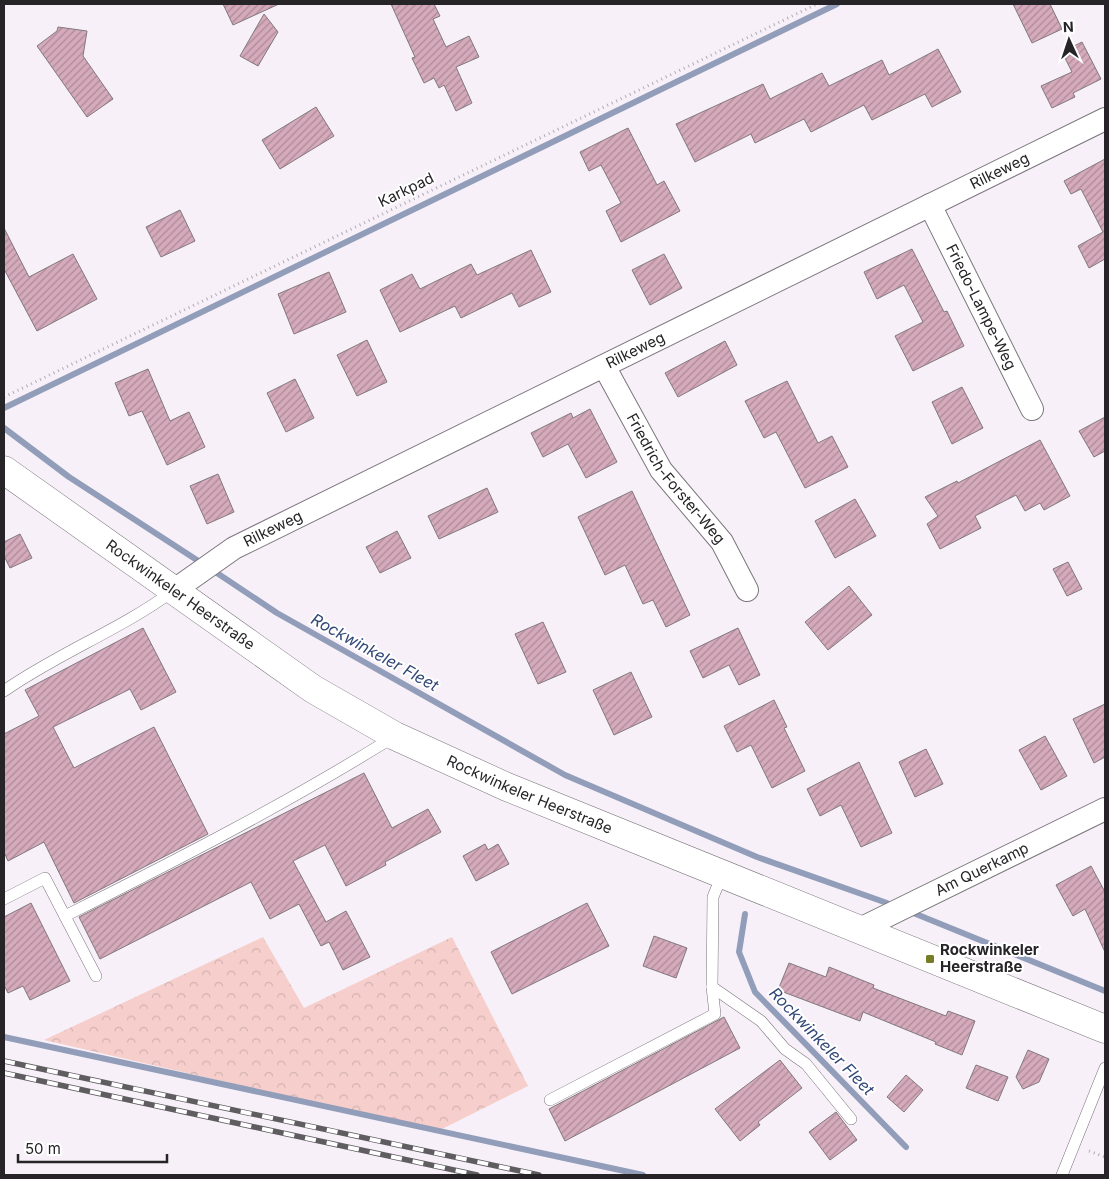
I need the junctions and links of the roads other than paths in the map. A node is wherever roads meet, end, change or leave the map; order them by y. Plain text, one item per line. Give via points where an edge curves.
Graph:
1 (1105, 119) edge
2 (930, 205) junction
3 (604, 366) junction
4 (1032, 409) dead end
5 (4, 470) edge
6 (183, 584) junction
7 (747, 590) dead end
8 (4, 691) edge
9 (395, 736) junction
10 (1105, 809) edge
11 (722, 875) junction
12 (5, 896) edge
13 (65, 916) junction
14 (858, 930) junction
15 (96, 976) dead end
16 (712, 987) junction
17 (1105, 1029) edge
18 (1105, 1068) edge
19 (550, 1100) dead end
20 (851, 1119) dead end
21 (1062, 1175) edge

1 - 2 street, Rilkeweg
2 - 3 street, Rilkeweg
2 - 4 street, Friedo-Lampe-Weg
3 - 6 street, Rilkeweg via 234,548
3 - 7 street, Friedrich-Forster-Weg via 661,470 722,542
5 - 6 main road, Rockwinkeler Heerstraße
6 - 8 lane via 151,608 24,676
6 - 9 main road, Rockwinkeler Heerstraße via 313,689
9 - 11 main road, Rockwinkeler Heerstraße via 507,788
9 - 13 lane via 208,844
10 - 14 street, Am Querkamp
11 - 14 main road, Rockwinkeler Heerstraße
11 - 16 lane via 713,897
12 - 13 lane via 45,878
13 - 15 lane
14 - 17 main road, Rockwinkeler Heerstraße
16 - 19 lane via 715,1014
16 - 20 lane via 761,1021 785,1049 806,1064
18 - 21 lane

